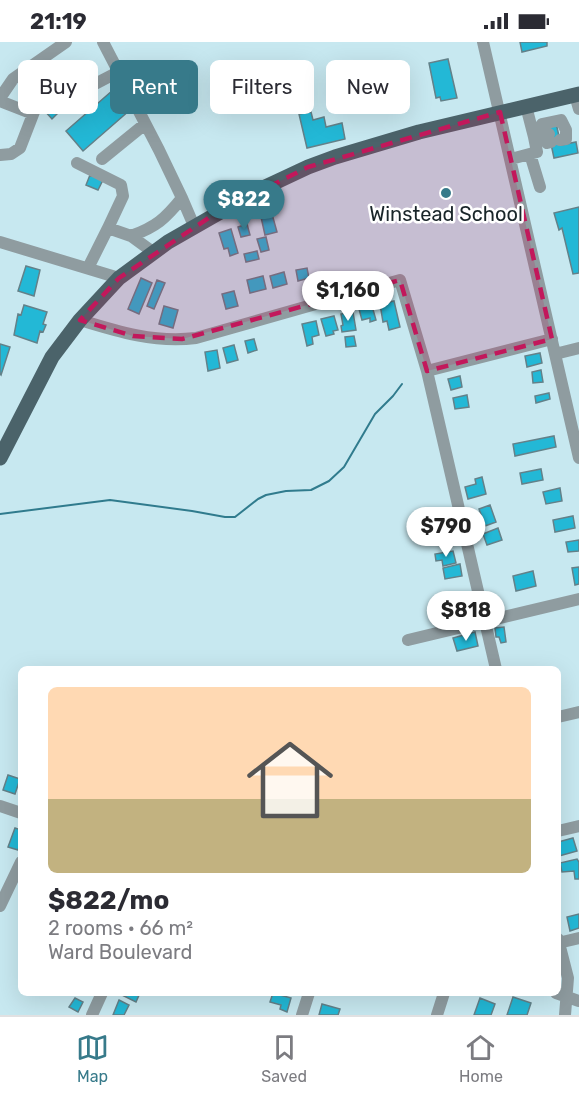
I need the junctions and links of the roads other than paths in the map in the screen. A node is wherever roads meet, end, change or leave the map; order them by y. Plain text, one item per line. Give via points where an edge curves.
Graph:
1 (66, 42) edge
2 (103, 42) edge
3 (483, 42) edge
4 (112, 60) edge
5 (578, 99) edge
6 (0, 100) edge
7 (526, 106) junction
8 (18, 108) edge
9 (500, 112) junction
10 (33, 114) edge
11 (140, 114) edge
12 (145, 124) junction
13 (555, 135) edge
14 (530, 154) junction
15 (0, 155) edge
16 (102, 159) dead end
17 (511, 159) junction
18 (77, 164) dead end
19 (540, 187) dead end
20 (182, 198) junction
21 (194, 226) junction
22 (108, 228) junction
23 (131, 236) junction
24 (0, 243) edge
25 (153, 252) junction
26 (88, 268) junction
27 (119, 278) junction
28 (80, 320) junction
29 (552, 339) junction
30 (579, 348) edge
31 (555, 354) junction
32 (427, 370) junction
33 (5, 434) edge
34 (0, 458) edge
35 (579, 458) edge
36 (579, 598) edge
37 (484, 622) junction
38 (408, 639) dead end
39 (495, 666) edge
40 (579, 712) edge
41 (561, 716) edge
42 (0, 806) edge
43 (18, 812) edge
44 (579, 826) edge
45 (561, 830) edge
46 (18, 868) edge
47 (0, 906) edge
48 (579, 938) edge
49 (561, 941) edge
50 (561, 953) edge
51 (101, 996) edge
52 (308, 996) edge
53 (443, 996) edge
54 (567, 997) edge
55 (92, 1015) edge
56 (302, 1015) edge
57 (437, 1015) edge
58 (565, 1015) edge

1 - 6 street via 13,79
2 - 4 street
3 - 9 street
5 - 7 main road
6 - 8 street
7 - 9 main road
7 - 13 street
9 - 17 street
9 - 21 main road via 326,160 257,191
10 - 15 street via 20,148
11 - 12 street
12 - 16 street
12 - 20 street
13 - 14 street
14 - 17 street
14 - 19 street
17 - 29 street
18 - 22 street via 121,185 123,196
20 - 21 street
20 - 23 street via 165,219
21 - 25 main road
22 - 23 street
22 - 26 street
23 - 25 street
24 - 26 street
25 - 27 main road
26 - 27 street
27 - 28 main road
28 - 32 street via 133,336 196,338 400,280
28 - 33 main road via 52,357
29 - 31 street
29 - 32 street
30 - 31 street
31 - 35 street
32 - 37 street
33 - 34 main road
36 - 37 street
37 - 38 street
37 - 39 street
40 - 41 street
42 - 43 street
44 - 45 street
46 - 47 street
48 - 49 street
50 - 54 street via 568,978
51 - 55 street
52 - 56 street
53 - 57 street
54 - 58 street

